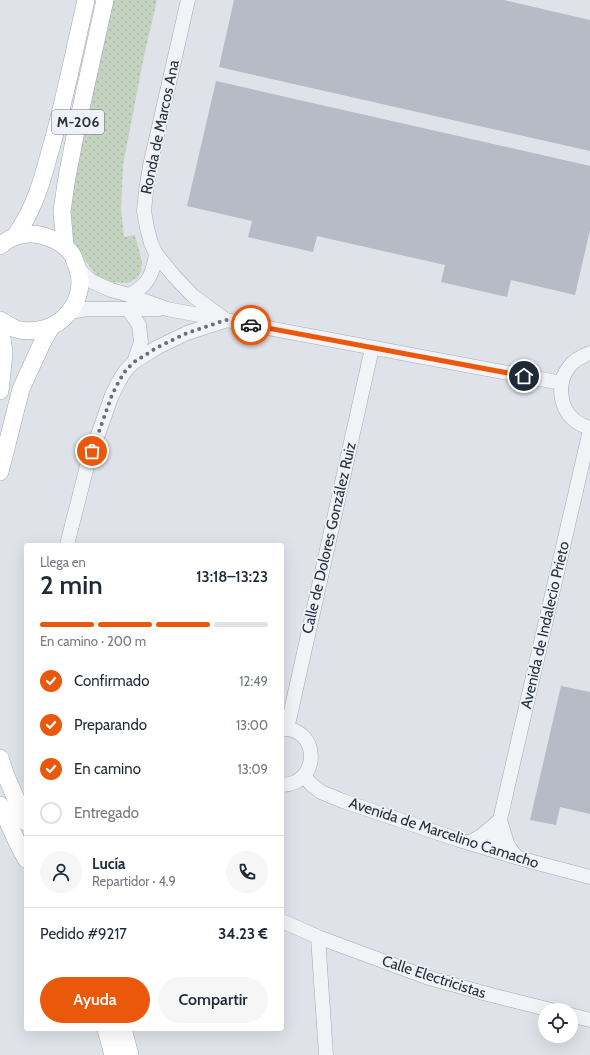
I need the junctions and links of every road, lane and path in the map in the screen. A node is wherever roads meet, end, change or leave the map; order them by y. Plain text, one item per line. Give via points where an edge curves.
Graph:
1 (86, 0) edge
2 (105, 0) edge
3 (188, 0) edge
4 (15, 236) junction
5 (0, 246) edge
6 (65, 246) junction
7 (156, 254) junction
8 (78, 269) junction
9 (129, 295) junction
10 (167, 309) junction
11 (128, 310) junction
12 (70, 312) junction
13 (0, 320) edge
14 (226, 320) junction
15 (0, 324) edge
16 (51, 327) junction
17 (372, 348) junction
18 (590, 353) edge
19 (134, 362) junction
20 (562, 383) junction
21 (0, 391) edge
22 (590, 429) edge
23 (0, 472) edge
24 (68, 543) edge
25 (284, 729) edge
26 (0, 758) edge
27 (304, 776) junction
28 (284, 784) edge
29 (0, 805) edge
30 (24, 817) edge
31 (500, 820) junction
32 (469, 843) junction
33 (493, 850) junction
34 (24, 855) edge
35 (517, 857) junction
36 (590, 877) edge
37 (284, 922) edge
38 (318, 937) junction
39 (538, 1007) edge
40 (578, 1017) edge
41 (590, 1020) edge
42 (107, 1031) edge
43 (124, 1031) edge
44 (113, 1055) edge
45 (130, 1055) edge
46 (326, 1055) edge

1 - 4 main road, M-206 via 44,175 34,205
2 - 6 main road, M-206 via 67,177 62,212
3 - 7 street, Ronda de Marcos Ana via 146,191 144,211
4 - 5 main road, M-206
4 - 6 main road, M-206 via 33,234 50,237
6 - 8 main road, M-206 via 73,256
7 - 9 street via 154,268 148,281
7 - 14 street, Ronda de Marcos Ana via 193,296
8 - 9 street via 91,281
8 - 12 main road, M-206 via 80,282 77,300
9 - 10 street
10 - 11 street
10 - 14 street
11 - 12 street via 86,309
11 - 19 street via 139,325 141,342
12 - 16 main road, M-206 via 62,321
13 - 16 main road, M-206 via 15,329 33,331
14 - 17 street
14 - 19 street via 187,333
15 - 21 main road via 4,353
16 - 23 main road, M-206 via 21,390
17 - 20 street
17 - 25 street, Calle de Dolores González Ruiz
18 - 20 street via 569,367
19 - 24 street via 126,370 112,395 87,466
20 - 22 street via 562,398 567,411 573,419
22 - 31 street, Avenida de Indalecio Prieto
25 - 27 street via 303,736 310,747 311,760
26 - 30 main road
27 - 28 street via 296,782
27 - 32 street, Avenida de Marcelino Camacho via 321,792 343,801
29 - 34 main road
31 - 32 street
31 - 33 street, Avenida de Indalecio Prieto
31 - 35 street via 507,843
32 - 33 street, Avenida de Marcelino Camacho
33 - 35 street, Avenida de Marcelino Camacho
35 - 36 street, Avenida de Marcelino Camacho
37 - 38 street, Calle Electricistas
38 - 39 street, Calle Electricistas via 426,977
38 - 46 street
40 - 41 street
42 - 44 main road
43 - 45 main road

